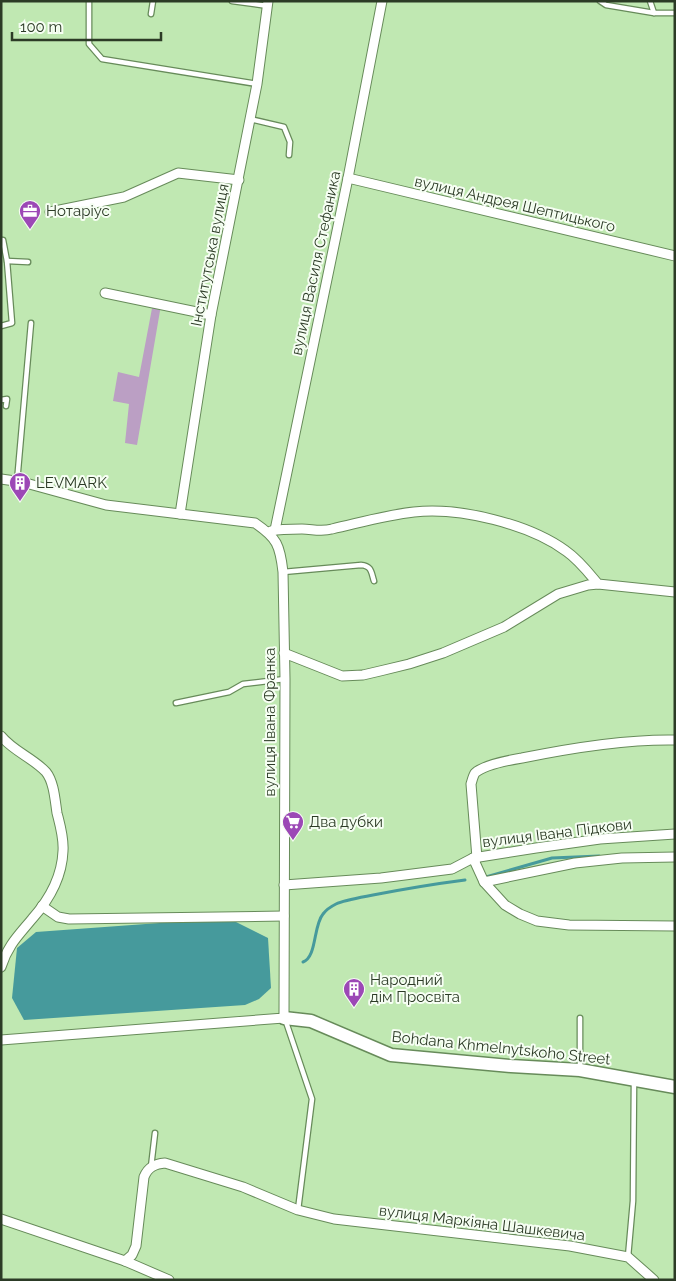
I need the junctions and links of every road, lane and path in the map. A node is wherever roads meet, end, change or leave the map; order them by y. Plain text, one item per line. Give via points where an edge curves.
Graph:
1 (89, 1) edge
2 (153, 1) edge
3 (232, 1) edge
4 (382, 1) edge
5 (600, 1) edge
6 (650, 1) edge
7 (268, 4) edge
8 (654, 13) junction
9 (675, 13) edge
10 (151, 14) dead end
11 (257, 84) junction
12 (250, 119) junction
13 (289, 155) dead end
14 (348, 178) junction
15 (239, 180) junction
16 (50, 212) dead end
17 (1, 240) edge
18 (675, 256) edge
19 (7, 261) junction
20 (28, 262) dead end
21 (1, 282) edge
22 (9, 282) junction
23 (106, 294) dead end
24 (211, 315) junction
25 (31, 323) dead end
26 (1, 326) edge
27 (1, 400) edge
28 (6, 406) dead end
29 (1, 479) edge
30 (17, 482) junction
31 (180, 514) junction
32 (272, 531) junction
33 (284, 572) junction
34 (374, 581) dead end
35 (598, 584) junction
36 (675, 592) edge
37 (284, 653) junction
38 (285, 679) junction
39 (176, 703) dead end
40 (1, 736) edge
41 (675, 740) edge
42 (675, 834) edge
43 (675, 857) edge
44 (475, 858) junction
45 (484, 882) junction
46 (284, 885) junction
47 (42, 906) junction
48 (284, 916) junction
49 (675, 926) edge
50 (1, 967) edge
51 (284, 1018) junction
52 (580, 1018) dead end
53 (1, 1040) edge
54 (580, 1070) junction
55 (634, 1080) junction
56 (675, 1087) edge
57 (155, 1133) dead end
58 (152, 1167) junction
59 (298, 1210) junction
60 (1, 1219) edge
61 (628, 1257) junction
62 (125, 1261) junction
63 (169, 1280) edge
64 (654, 1280) edge

1 - 11 lane via 89,44 102,59
2 - 10 lane
3 - 7 lane
4 - 14 street, вулиця Василя Стефаника
5 - 8 lane via 606,5
6 - 8 lane
7 - 11 street, Інститутська вулиця
8 - 9 lane
11 - 12 street, Інститутська вулиця
12 - 13 lane via 284,127 290,142
12 - 15 street, Інститутська вулиця
14 - 18 street, вулиця Андрея Шептицького
14 - 32 street, вулиця Василя Стефаника
15 - 16 street via 178,173 124,197
15 - 24 street, Інститутська вулиця
17 - 19 lane
19 - 20 lane
19 - 22 lane
21 - 22 lane
22 - 26 lane via 12,323
23 - 24 street
24 - 31 street, Інститутська вулиця
25 - 30 lane
27 - 28 lane via 7,399
29 - 30 street
30 - 31 street via 106,505
31 - 32 street via 255,523
32 - 33 street, вулиця Івана Франка
32 - 35 street via 318,531 414,512 468,514 506,523 557,545 580,563
33 - 34 lane via 362,564 370,568
33 - 37 street, вулиця Івана Франка
35 - 36 street
35 - 37 street via 558,594 504,627 434,657 363,675 342,676
37 - 38 street, вулиця Івана Франка
38 - 39 lane via 243,684 229,692
38 - 46 street, вулиця Івана Франка
40 - 47 street via 46,773 51,783 63,849 58,879
41 - 44 street via 604,744 538,754 489,766 475,774 471,784
42 - 44 street, вулиця Івана Підкови via 600,839
43 - 45 street via 575,863
44 - 45 street, вулиця Івана Підкови
44 - 46 street, вулиця Івана Підкови via 452,870
45 - 49 street, вулиця Івана Підкови via 505,905 537,921 569,925
46 - 48 street, вулиця Івана Франка
47 - 48 street via 58,917 70,919
47 - 50 street via 9,946
48 - 51 street, вулиця Івана Франка
51 - 53 street, Bohdana Khmelnytskoho Street
51 - 54 street, Bohdana Khmelnytskoho Street via 311,1021 391,1056
51 - 59 lane via 312,1100
52 - 54 lane
54 - 55 street, Bohdana Khmelnytskoho Street
55 - 56 street, Bohdana Khmelnytskoho Street
55 - 61 lane via 634,1201
57 - 58 lane
58 - 59 street, вулиця Маркіяна Шашкевича via 165,1163 243,1187
58 - 62 street via 144,1177 136,1246
59 - 61 street, вулиця Маркіяна Шашкевича via 334,1219 570,1246
60 - 62 street
61 - 64 street
62 - 63 street

